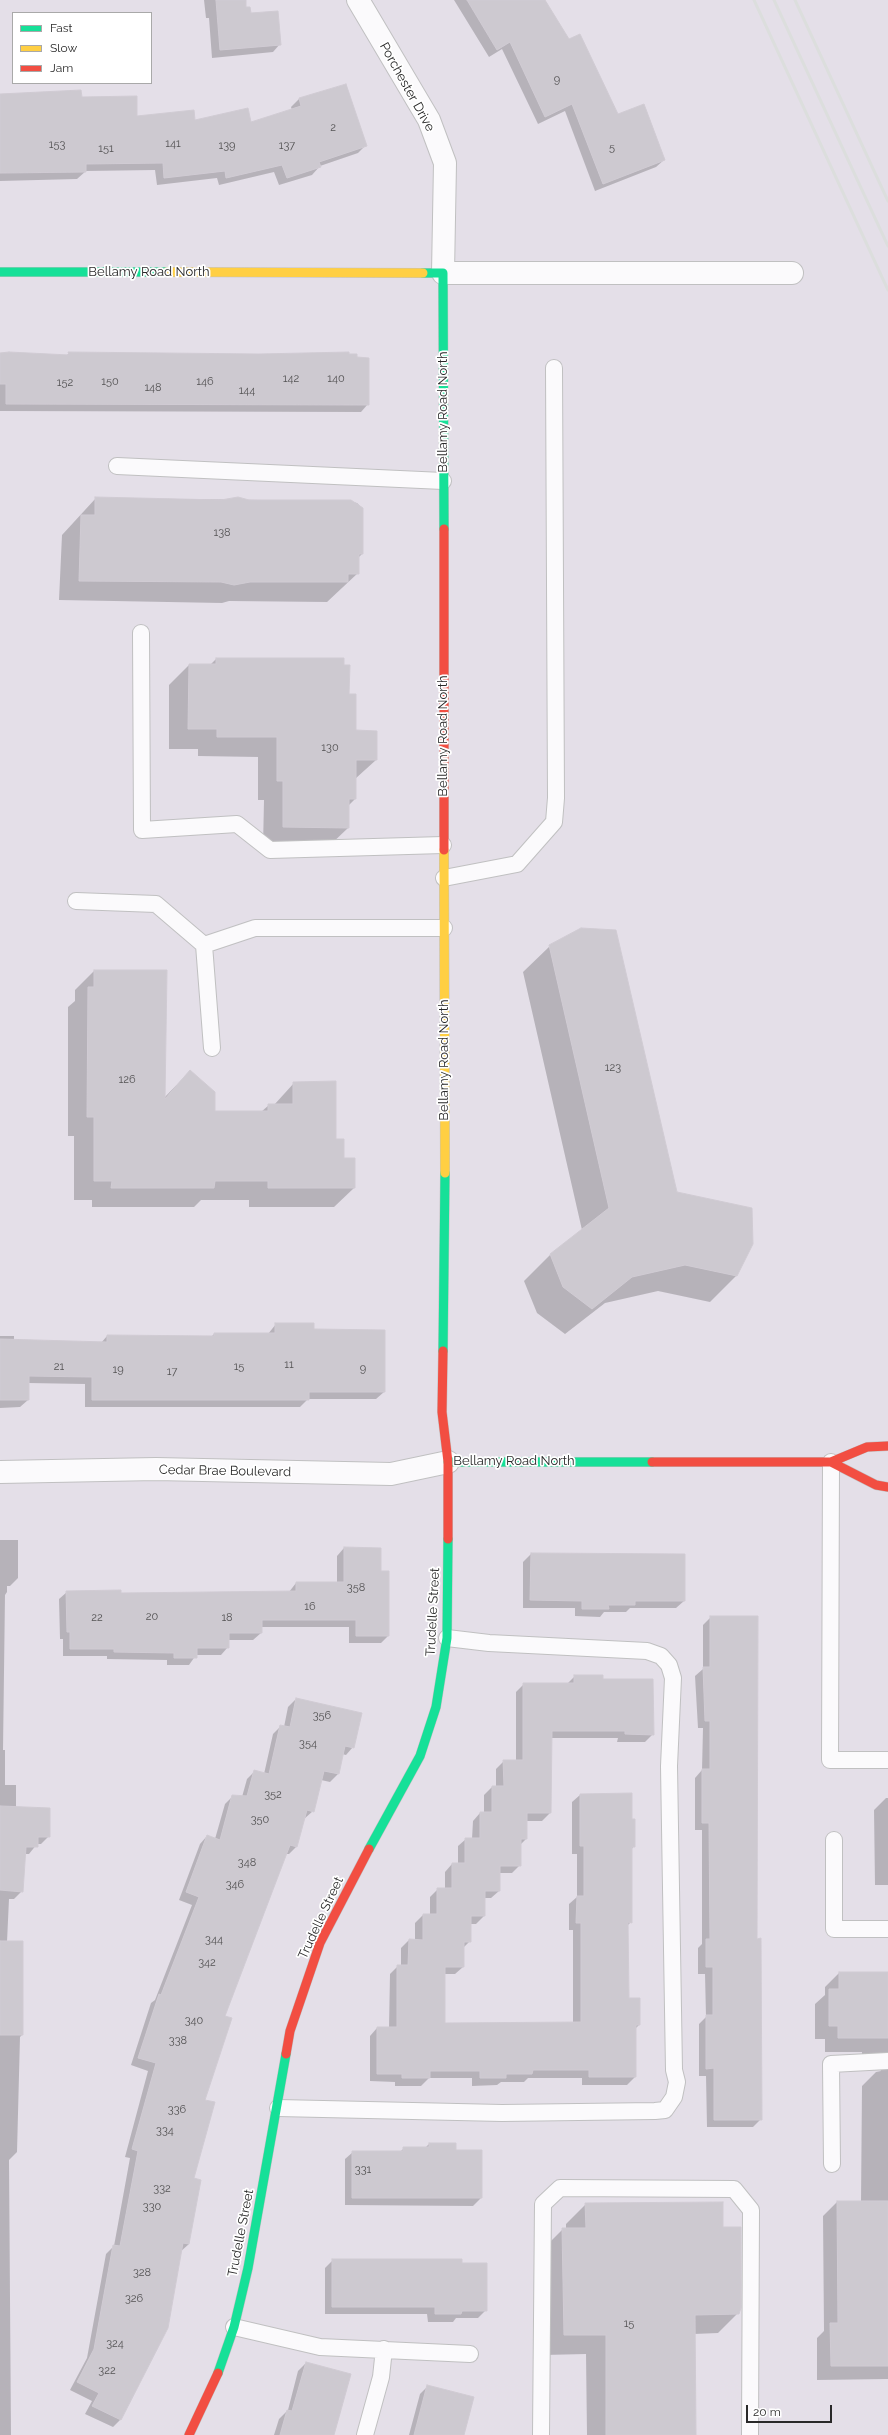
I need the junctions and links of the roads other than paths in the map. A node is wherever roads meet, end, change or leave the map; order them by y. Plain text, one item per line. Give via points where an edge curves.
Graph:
1 (358, 0) edge
2 (0, 272) edge
3 (792, 273) dead end
4 (442, 274) junction
5 (554, 368) dead end
6 (117, 466) dead end
7 (443, 482) junction
8 (141, 633) dead end
9 (443, 845) junction
10 (444, 878) junction
11 (76, 901) dead end
12 (444, 928) junction
13 (204, 945) junction
14 (212, 1048) dead end
15 (888, 1446) edge
16 (448, 1462) junction
17 (832, 1462) junction
18 (0, 1472) edge
19 (888, 1487) edge
20 (447, 1638) junction
21 (888, 1760) edge
22 (834, 1840) dead end
23 (888, 1929) edge
24 (888, 2061) edge
25 (278, 2108) junction
26 (832, 2164) dead end
27 (234, 2327) junction
28 (384, 2349) junction
29 (470, 2354) dead end
30 (189, 2435) edge
31 (365, 2435) edge
32 (541, 2435) edge
33 (750, 2435) edge

1 - 4 street, Porchester Drive via 429,120 445,163
2 - 4 street, Bellamy Road North
3 - 4 street, Bellamy Road North
4 - 7 street, Bellamy Road North
5 - 10 lane via 554,822 517,864
6 - 7 lane
7 - 9 street, Bellamy Road North
8 - 9 lane via 142,830 237,824 270,850
9 - 10 street, Bellamy Road North
10 - 12 street, Bellamy Road North
11 - 13 lane via 156,904
12 - 13 lane via 255,928
12 - 16 street, Bellamy Road North via 445,1229 442,1412
13 - 14 lane
15 - 17 street, Bellamy Road North via 867,1447
16 - 17 street, Bellamy Road North
16 - 18 street, Cedar Brae Boulevard via 391,1474 156,1470
16 - 20 street, Trudelle Street
17 - 19 street, Bellamy Road North via 876,1485
17 - 21 lane via 830,1760
20 - 25 street, Trudelle Street via 436,1707 420,1756 320,1943 290,2030
20 - 25 lane via 647,1651 661,1656 669,1664 673,1678 669,1766 674,2070 677,2082 674,2097 665,2110 655,2111 502,2113
22 - 23 lane via 834,1929
24 - 26 lane via 831,2064
25 - 27 street, Trudelle Street via 248,2268
27 - 28 lane via 320,2347
27 - 30 street, Trudelle Street via 218,2375
28 - 29 lane
28 - 31 lane via 381,2377
32 - 33 lane via 543,2204 560,2188 734,2189 752,2210

